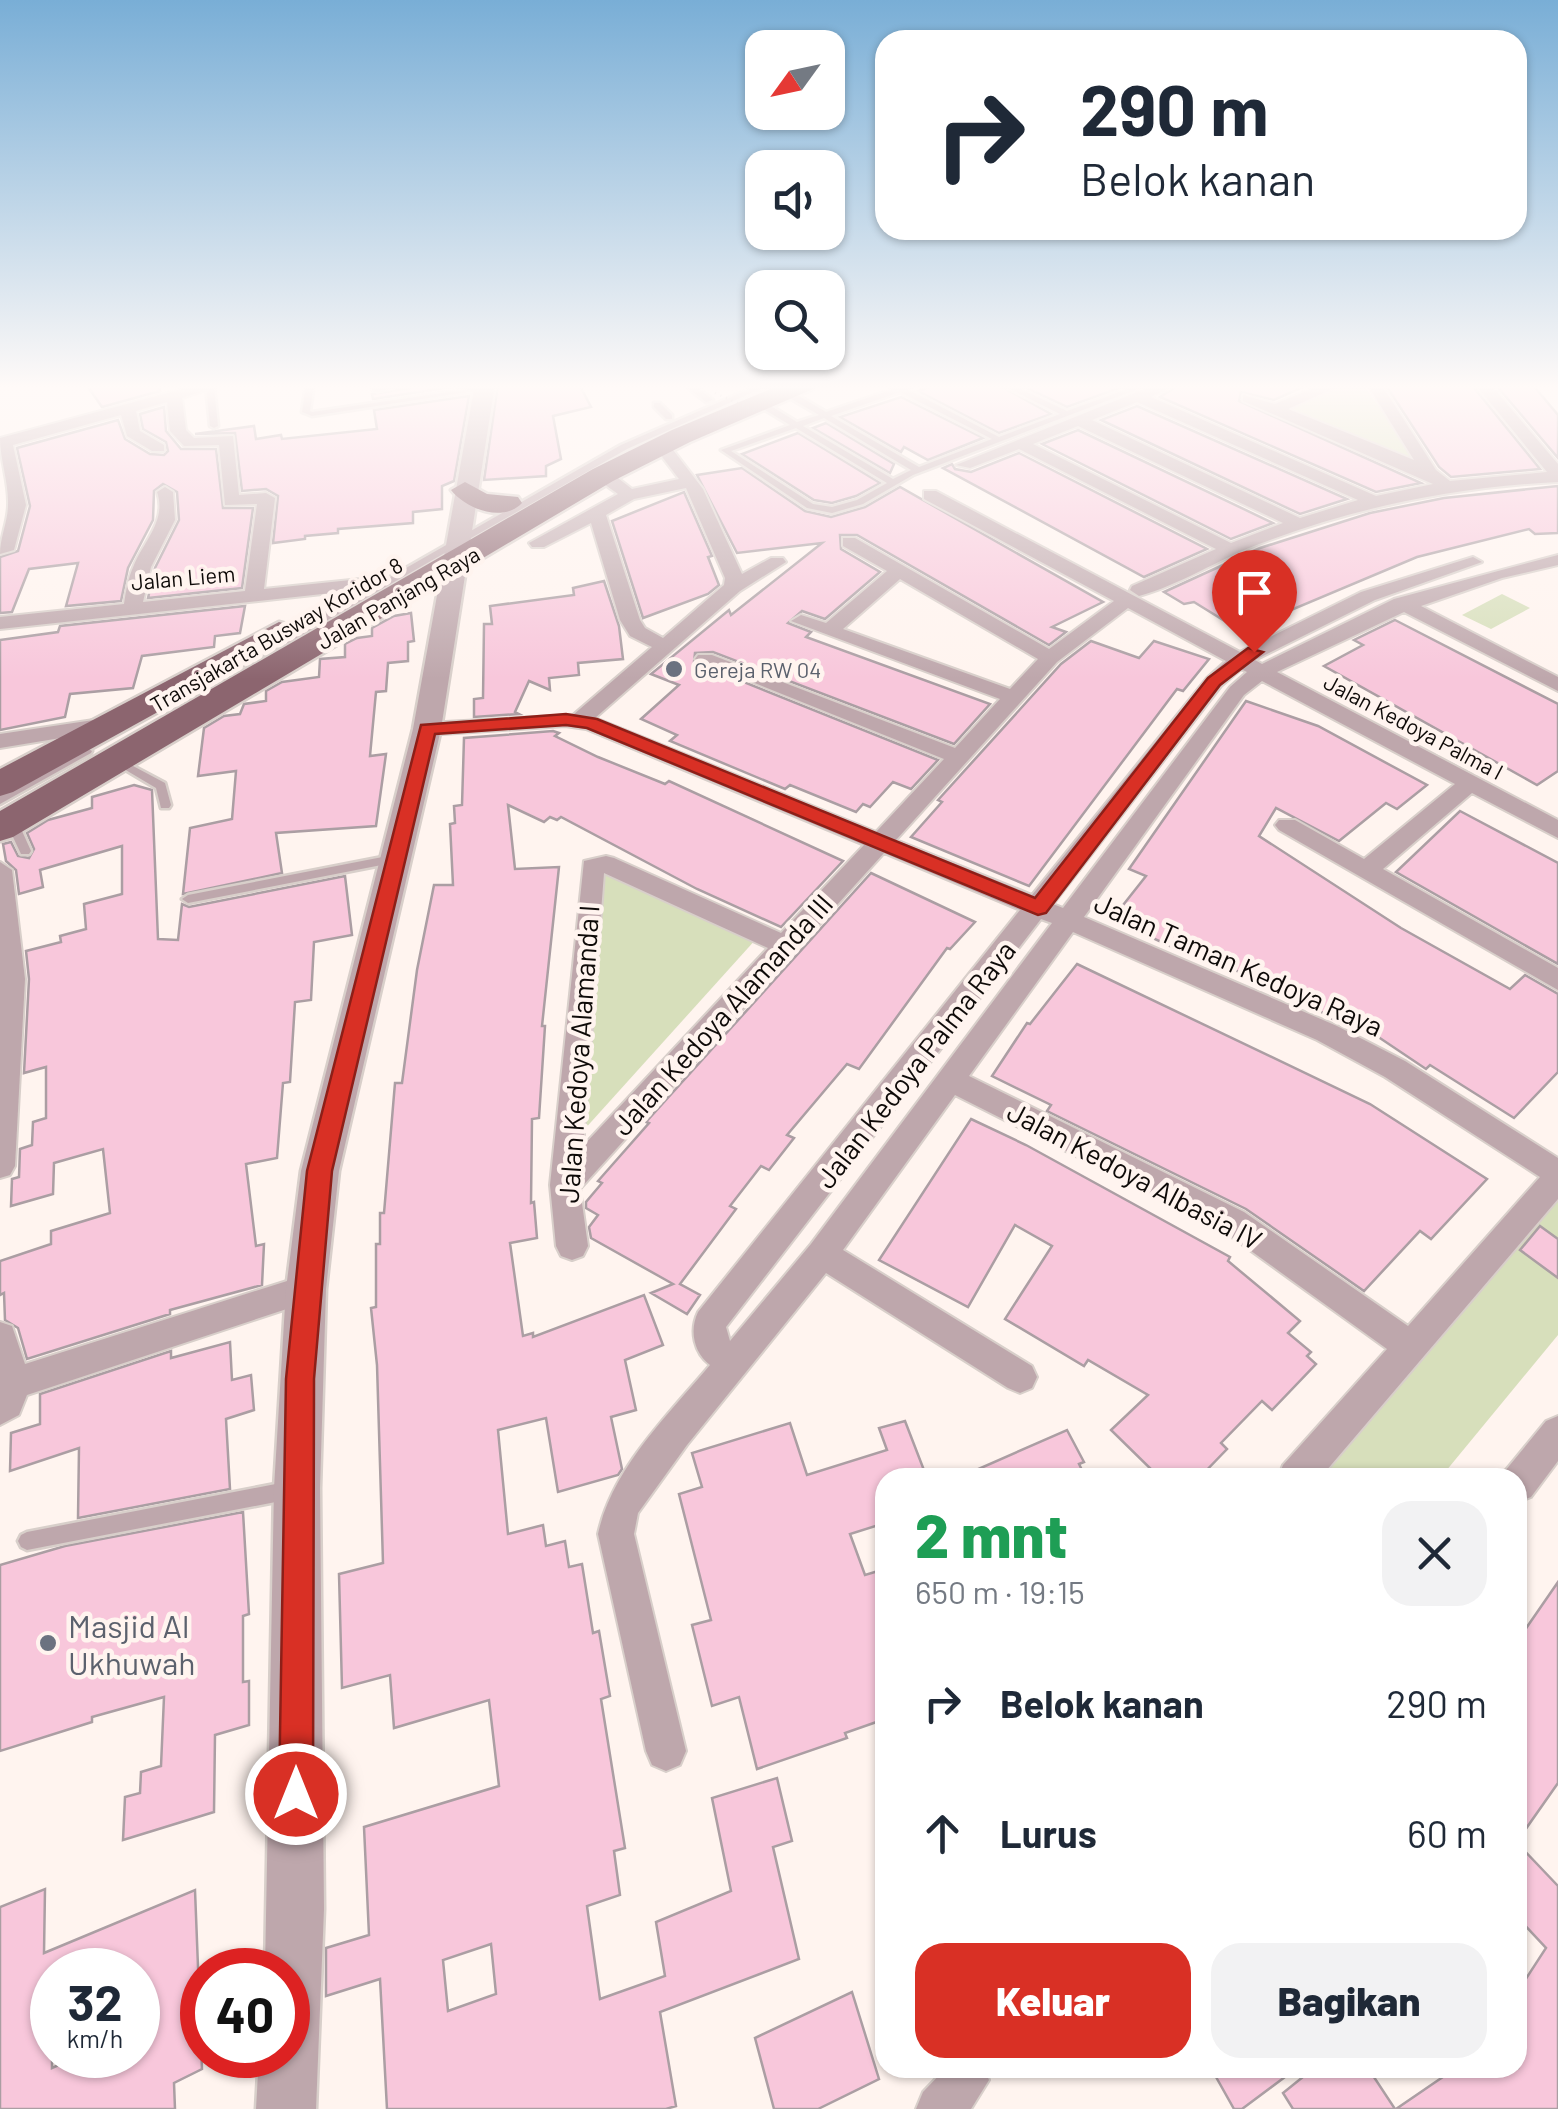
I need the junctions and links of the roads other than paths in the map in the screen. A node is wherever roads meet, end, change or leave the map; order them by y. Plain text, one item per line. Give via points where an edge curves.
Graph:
1 (230, 482) edge
2 (466, 482) edge
3 (561, 482) edge
4 (573, 482) edge
5 (579, 482) edge
6 (592, 482) edge
7 (612, 482) edge
8 (689, 482) edge
9 (691, 482) edge
10 (774, 482) edge
11 (1097, 482) edge
12 (1211, 482) edge
13 (1334, 482) edge
14 (1423, 482) edge
15 (893, 483) edge
16 (949, 488) dead end
17 (465, 490) junction
18 (165, 492) dead end
19 (930, 494) dead end
20 (629, 495) junction
21 (1371, 500) junction
22 (8, 504) edge
23 (597, 513) junction
24 (1299, 524) junction
25 (519, 525) junction
26 (849, 542) dead end
27 (1033, 542) junction
28 (1558, 546) edge
29 (6, 550) dead end
30 (1232, 550) junction
31 (1558, 560) edge
32 (777, 562) dead end
33 (455, 565) junction
34 (898, 570) junction
35 (734, 587) junction
36 (377, 594) junction
37 (254, 596) junction
38 (1132, 596) junction
39 (1401, 603) junction
40 (133, 606) junction
41 (801, 620) dead end
42 (0, 622) edge
43 (830, 630) junction
44 (664, 646) junction
45 (1050, 658) junction
46 (706, 659) dead end
47 (1257, 662) junction
48 (1558, 685) edge
49 (1014, 696) junction
50 (107, 724) junction
51 (590, 724) junction
52 (427, 729) junction
53 (0, 741) edge
54 (958, 757) junction
55 (118, 761) junction
56 (0, 784) edge
57 (1469, 784) junction
58 (0, 800) edge
59 (165, 805) dead end
60 (1556, 812) edge
61 (0, 817) edge
62 (1286, 825) dead end
63 (8, 837) edge
64 (878, 842) junction
65 (398, 858) junction
66 (0, 870) edge
67 (1366, 870) junction
68 (188, 899) dead end
69 (1038, 908) junction
70 (1068, 920) junction
71 (784, 946) junction
72 (1558, 980) edge
73 (952, 1080) junction
74 (0, 1166) edge
75 (1558, 1176) edge
76 (565, 1186) junction
77 (572, 1246) dead end
78 (822, 1254) junction
79 (306, 1289) junction
80 (0, 1337) edge
81 (1410, 1347) junction
82 (731, 1362) junction
83 (1020, 1377) dead end
84 (8, 1396) edge
85 (1558, 1433) edge
86 (1305, 1468) edge
87 (1527, 1473) edge
88 (296, 1488) junction
89 (27, 1541) dead end
90 (666, 1751) dead end
91 (286, 2109) edge

1 - 37 street via 231,501 266,498
2 - 17 street
3 - 25 main road, Jalan Panjang Raya
4 - 33 lane, Transjakarta Busway Koridor 8
5 - 33 lane, Transjakarta Busway Koridor 8
6 - 25 main road, Jalan Panjang Raya
7 - 20 street
8 - 20 street
9 - 35 street
10 - 15 lane via 824,510 860,502
11 - 30 street
12 - 24 street
13 - 21 street
14 - 21 street, Jalan Kedoya Alamanda III
16 - 27 street, Jalan Kedoya Palma I
17 - 25 main road
17 - 33 street
18 - 40 street via 166,519 142,567
19 - 27 street, Jalan Kedoya Palma I
20 - 23 street
21 - 24 street, Jalan Kedoya Alamanda III
22 - 29 street
23 - 25 street
23 - 44 street via 630,620 637,632
24 - 30 street, Jalan Kedoya Alamanda III
25 - 33 main road
25 - 33 main road, Jalan Panjang Raya
26 - 34 street
27 - 38 street, Jalan Kedoya Palma I
28 - 47 street, Jalan Kedoya Palma Raya via 1432,572 1368,596
30 - 38 street, Jalan Kedoya Alamanda III
31 - 39 street, Jalan Kedoya Palma Raya
32 - 35 street
33 - 36 main road, Jalan Panjang Raya
33 - 36 main road via 420,600
33 - 52 street
33 - 58 lane, Transjakarta Busway Koridor 8
33 - 61 lane, Transjakarta Busway Koridor 8
34 - 43 street
34 - 45 street
35 - 44 street
36 - 37 street, Jalan Liem
36 - 50 main road, Jalan Panjang Raya
36 - 55 main road, Jalan Panjang Raya
37 - 40 street, Jalan Liem
38 - 45 street, Jalan Kedoya Alamanda III
38 - 47 street, Jalan Kedoya Palma I
39 - 47 street, Jalan Kedoya Palma Raya
39 - 48 street
40 - 42 street, Jalan Liem
41 - 43 street
43 - 49 street
44 - 51 street
45 - 49 street, Jalan Kedoya Alamanda III
46 - 54 street
47 - 57 street, Jalan Kedoya Palma I
47 - 60 street, Jalan Kedoya Palma I
47 - 69 street, Jalan Kedoya Palma Raya via 1214,682
47 - 70 street, Jalan Kedoya Palma Raya
49 - 54 street, Jalan Kedoya Alamanda III
50 - 53 street
50 - 56 main road, Jalan Panjang Raya
51 - 52 street
51 - 64 street, Jalan Taman Kedoya Raya
52 - 65 street
54 - 64 street, Jalan Kedoya Alamanda III
55 - 59 lane via 162,786
55 - 63 main road, Jalan Panjang Raya
57 - 60 street, Jalan Kedoya Palma I
57 - 67 street
62 - 67 street
64 - 69 street, Jalan Taman Kedoya Raya
64 - 71 street, Jalan Kedoya Alamanda III
65 - 68 lane
65 - 79 street via 320,1171
66 - 74 street via 9,929 10,1061
67 - 72 street
69 - 70 street, Jalan Taman Kedoya Raya
69 - 82 street, Jalan Kedoya Palma Raya via 709,1324 712,1347
70 - 73 street, Jalan Kedoya Palma Raya
70 - 75 street, Jalan Taman Kedoya Raya via 1361,1051
71 - 76 street, Jalan Kedoya Alamanda III
71 - 76 street, Jalan Kedoya Alamanda I via 596,864
73 - 78 street, Jalan Kedoya Palma Raya
73 - 81 street, Jalan Kedoya Albasia IV via 1233,1221
75 - 81 street
76 - 77 street, Jalan Kedoya Alamanda I
78 - 82 street, Jalan Kedoya Palma Raya
78 - 83 street
79 - 84 street
79 - 88 street
80 - 84 street
81 - 86 street
82 - 90 street, Jalan Kedoya Palma Raya via 618,1518 616,1534
85 - 87 street
88 - 89 lane
88 - 91 street via 296,1909

